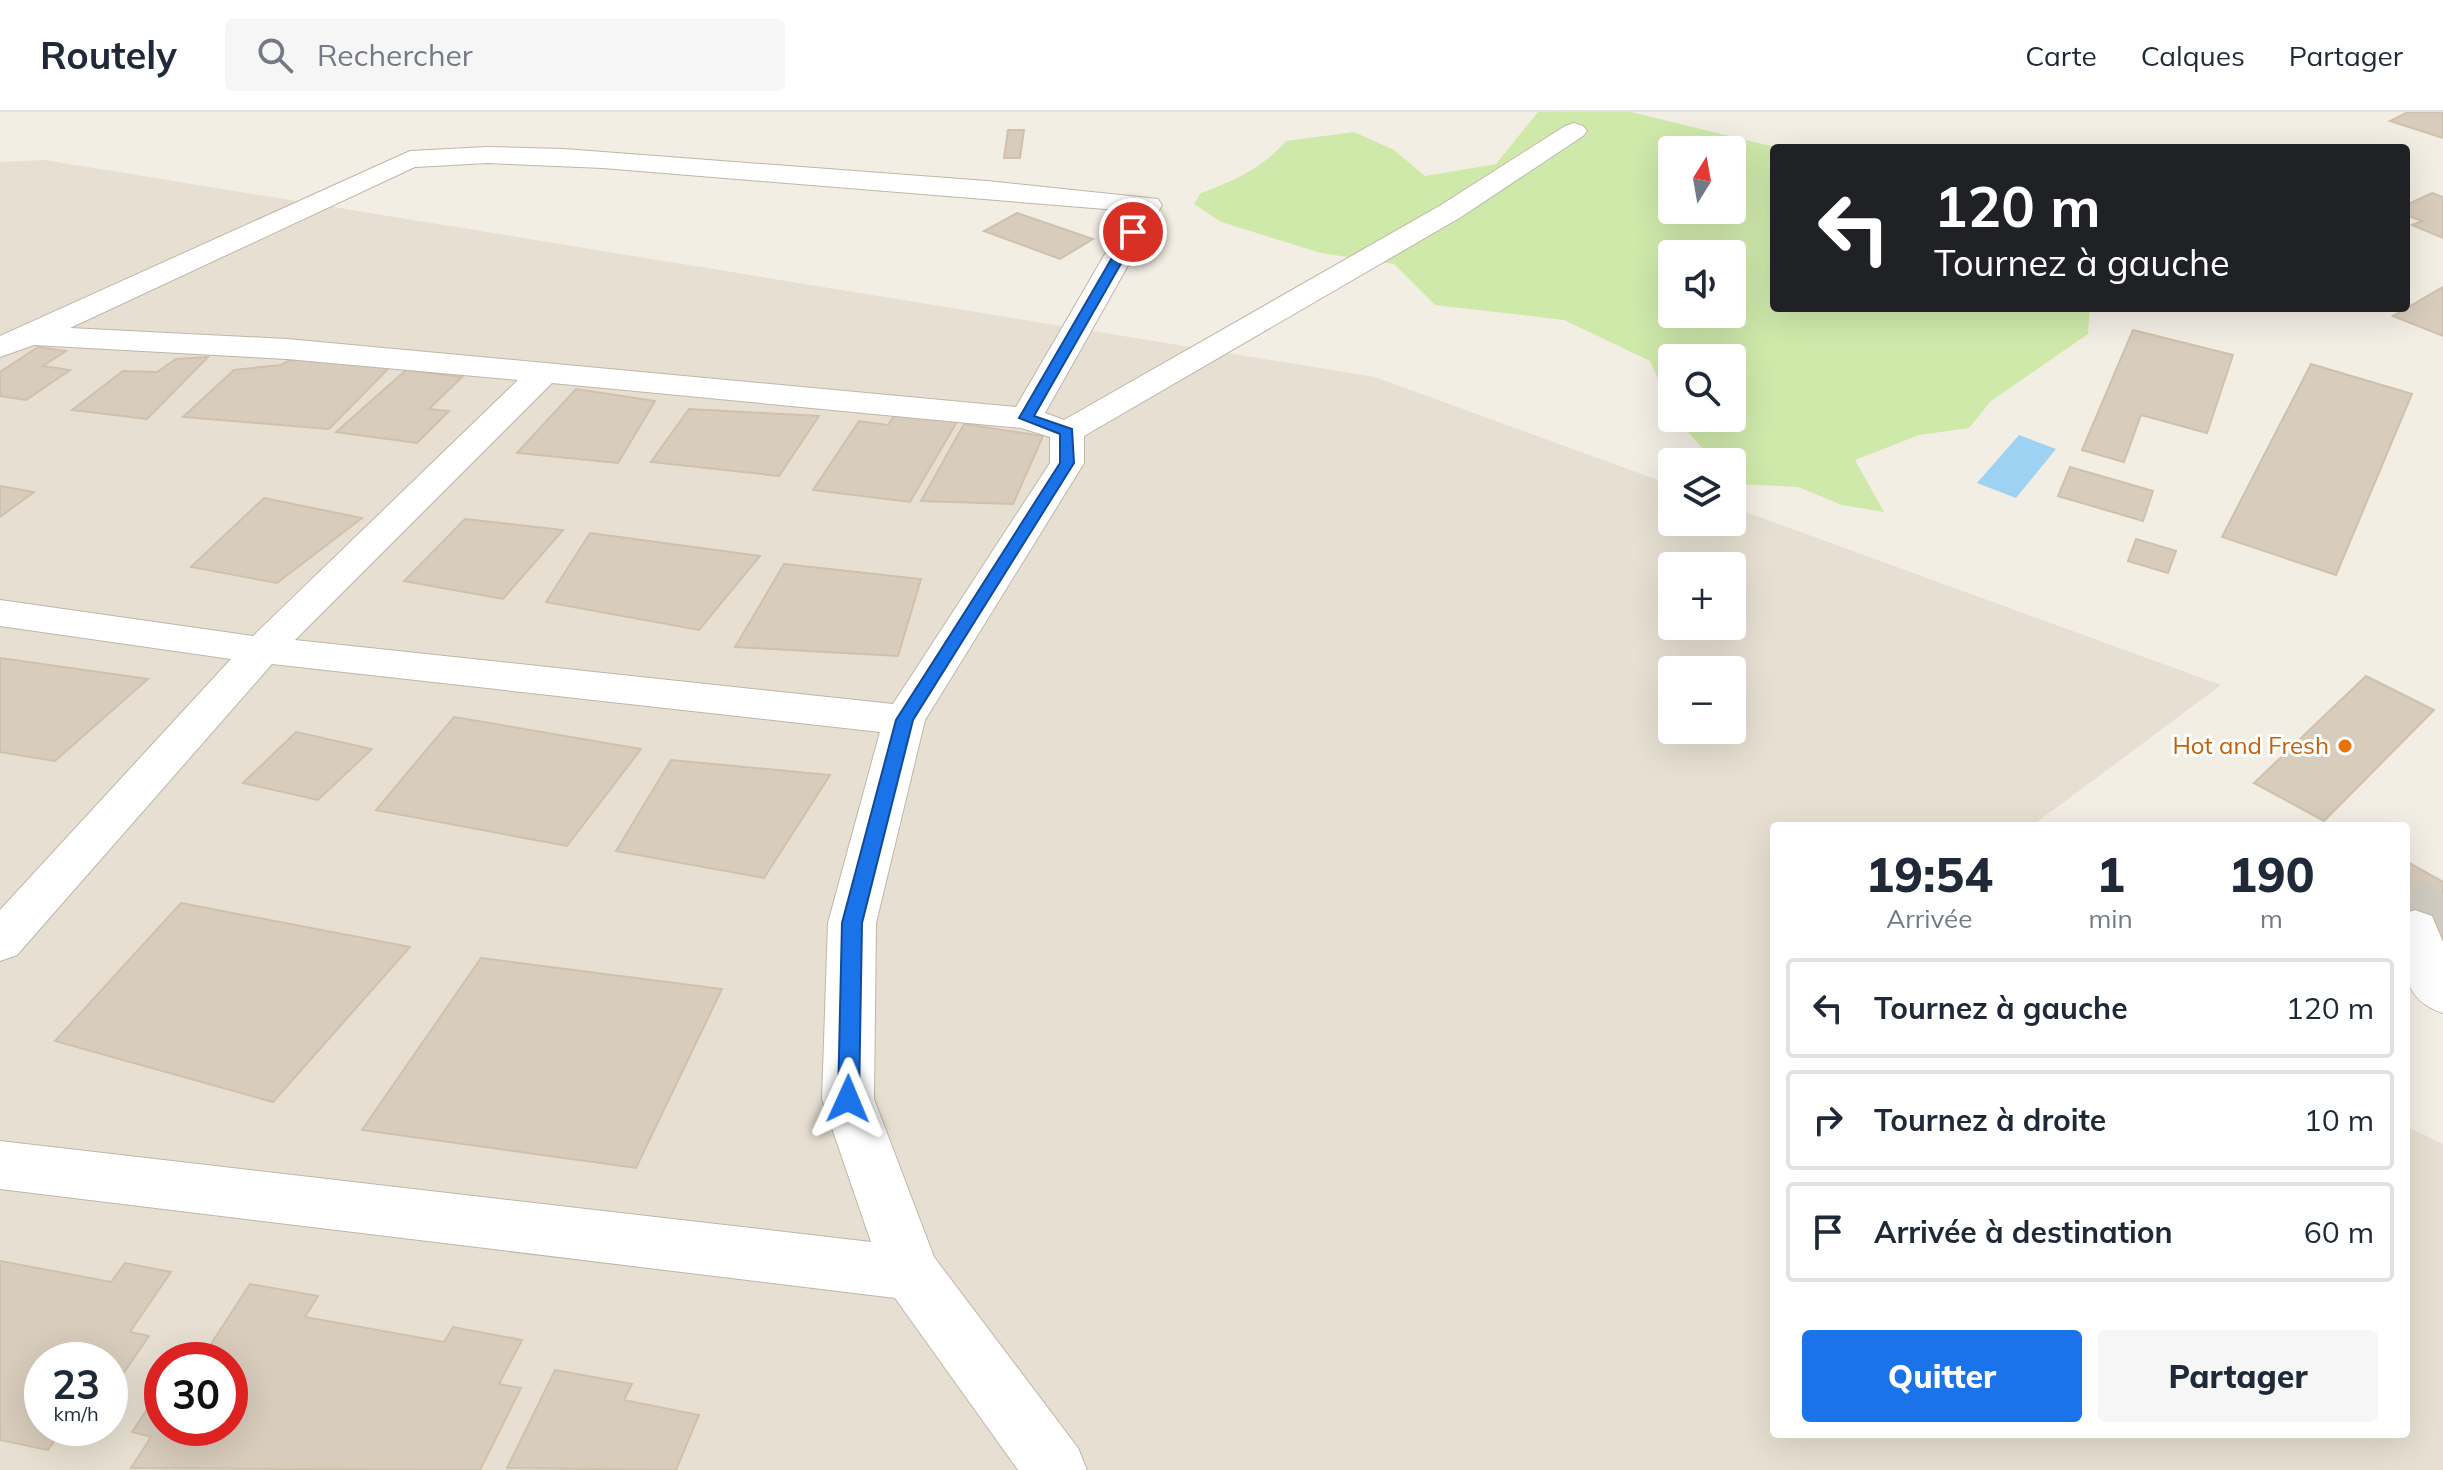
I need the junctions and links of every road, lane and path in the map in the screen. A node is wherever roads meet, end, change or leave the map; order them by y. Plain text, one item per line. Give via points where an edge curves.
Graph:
1 (1574, 131) dead end
2 (15, 341) edge
3 (542, 375) junction
4 (1026, 418) junction
5 (1067, 432) junction
6 (0, 613) edge
7 (262, 650) junction
8 (904, 720) junction
9 (2415, 929) dead end
10 (0, 942) edge
11 (2443, 993) edge
12 (0, 1165) edge
13 (911, 1273) junction
14 (1056, 1470) edge

1 - 5 street via 1451,211
2 - 3 street via 287,349
2 - 4 street via 410,159 454,154 557,157 1148,205
3 - 4 street
3 - 7 street
4 - 5 street
5 - 8 street via 1067,463
6 - 7 street
7 - 8 street
7 - 10 street
8 - 13 street via 852,923 848,1099
9 - 11 street via 2431,982
12 - 13 street
13 - 14 street

